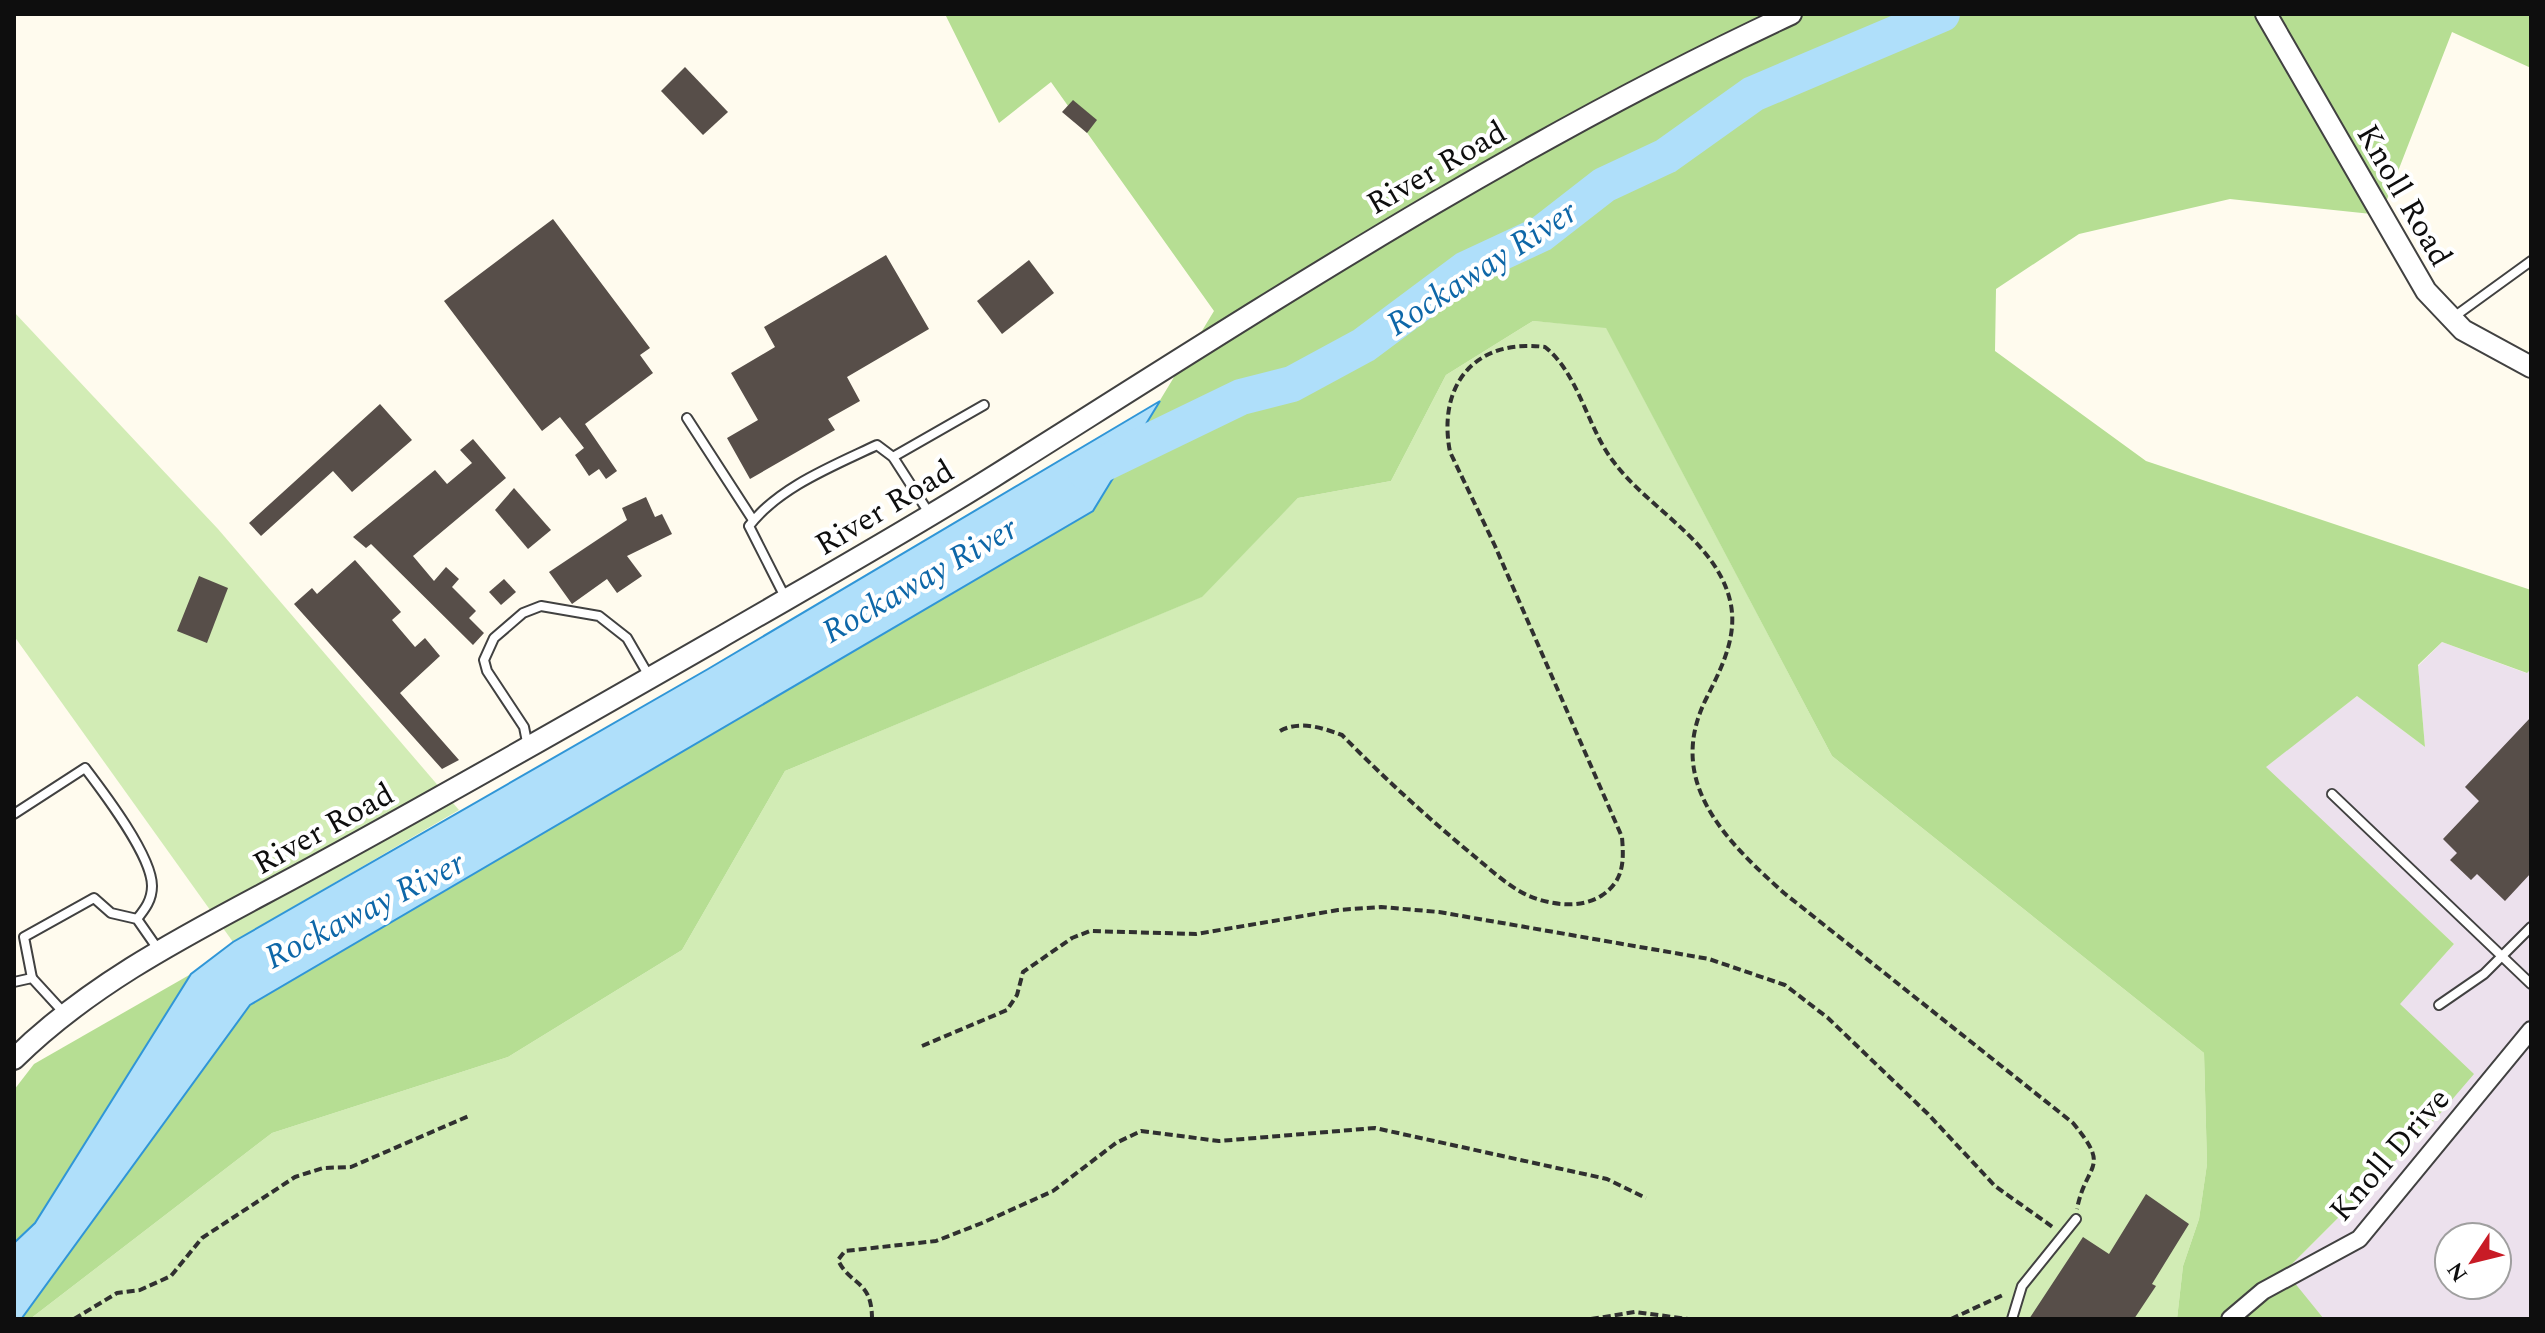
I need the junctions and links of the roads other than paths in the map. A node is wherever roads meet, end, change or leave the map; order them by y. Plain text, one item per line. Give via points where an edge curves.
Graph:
1 (1791, 14) edge
2 (2266, 14) edge
3 (2531, 261) edge
4 (2450, 319) junction
5 (2531, 367) edge
6 (984, 405) dead end
7 (687, 418) dead end
8 (893, 457) junction
9 (930, 515) junction
10 (753, 520) junction
11 (786, 599) junction
12 (650, 677) junction
13 (528, 748) junction
14 (2332, 794) dead end
15 (14, 814) edge
16 (137, 919) junction
17 (2531, 927) edge
18 (160, 952) junction
19 (2502, 955) junction
20 (32, 978) junction
21 (14, 982) edge
22 (2531, 984) edge
23 (2439, 1005) dead end
24 (65, 1014) junction
25 (2531, 1030) edge
26 (14, 1059) edge
27 (2076, 1219) road end
28 (2012, 1319) edge
29 (2230, 1319) edge

1 - 9 street, River Road via 1523,151 1378,235
2 - 4 street, Knoll Road via 2409,266
3 - 4 lane
4 - 5 street, Knoll Road via 2485,345
6 - 8 lane
7 - 10 lane
8 - 9 lane
8 - 10 lane via 877,445 824,470
9 - 11 street, River Road
10 - 11 lane via 749,526
11 - 12 street, River Road
12 - 13 street, River Road
12 - 13 lane via 627,638 599,616 541,606 523,613 494,638 484,660 524,727
13 - 18 street, River Road
14 - 19 lane
15 - 16 lane via 85,768 131,835 153,884 149,903
16 - 18 lane
16 - 20 lane via 111,913 94,898 24,937
17 - 19 lane
18 - 24 street, River Road
19 - 22 lane
19 - 23 lane
20 - 21 lane
20 - 24 lane
24 - 26 street, River Road
25 - 29 street, Knoll Drive via 2359,1239 2263,1291
27 - 28 lane via 2022,1286

